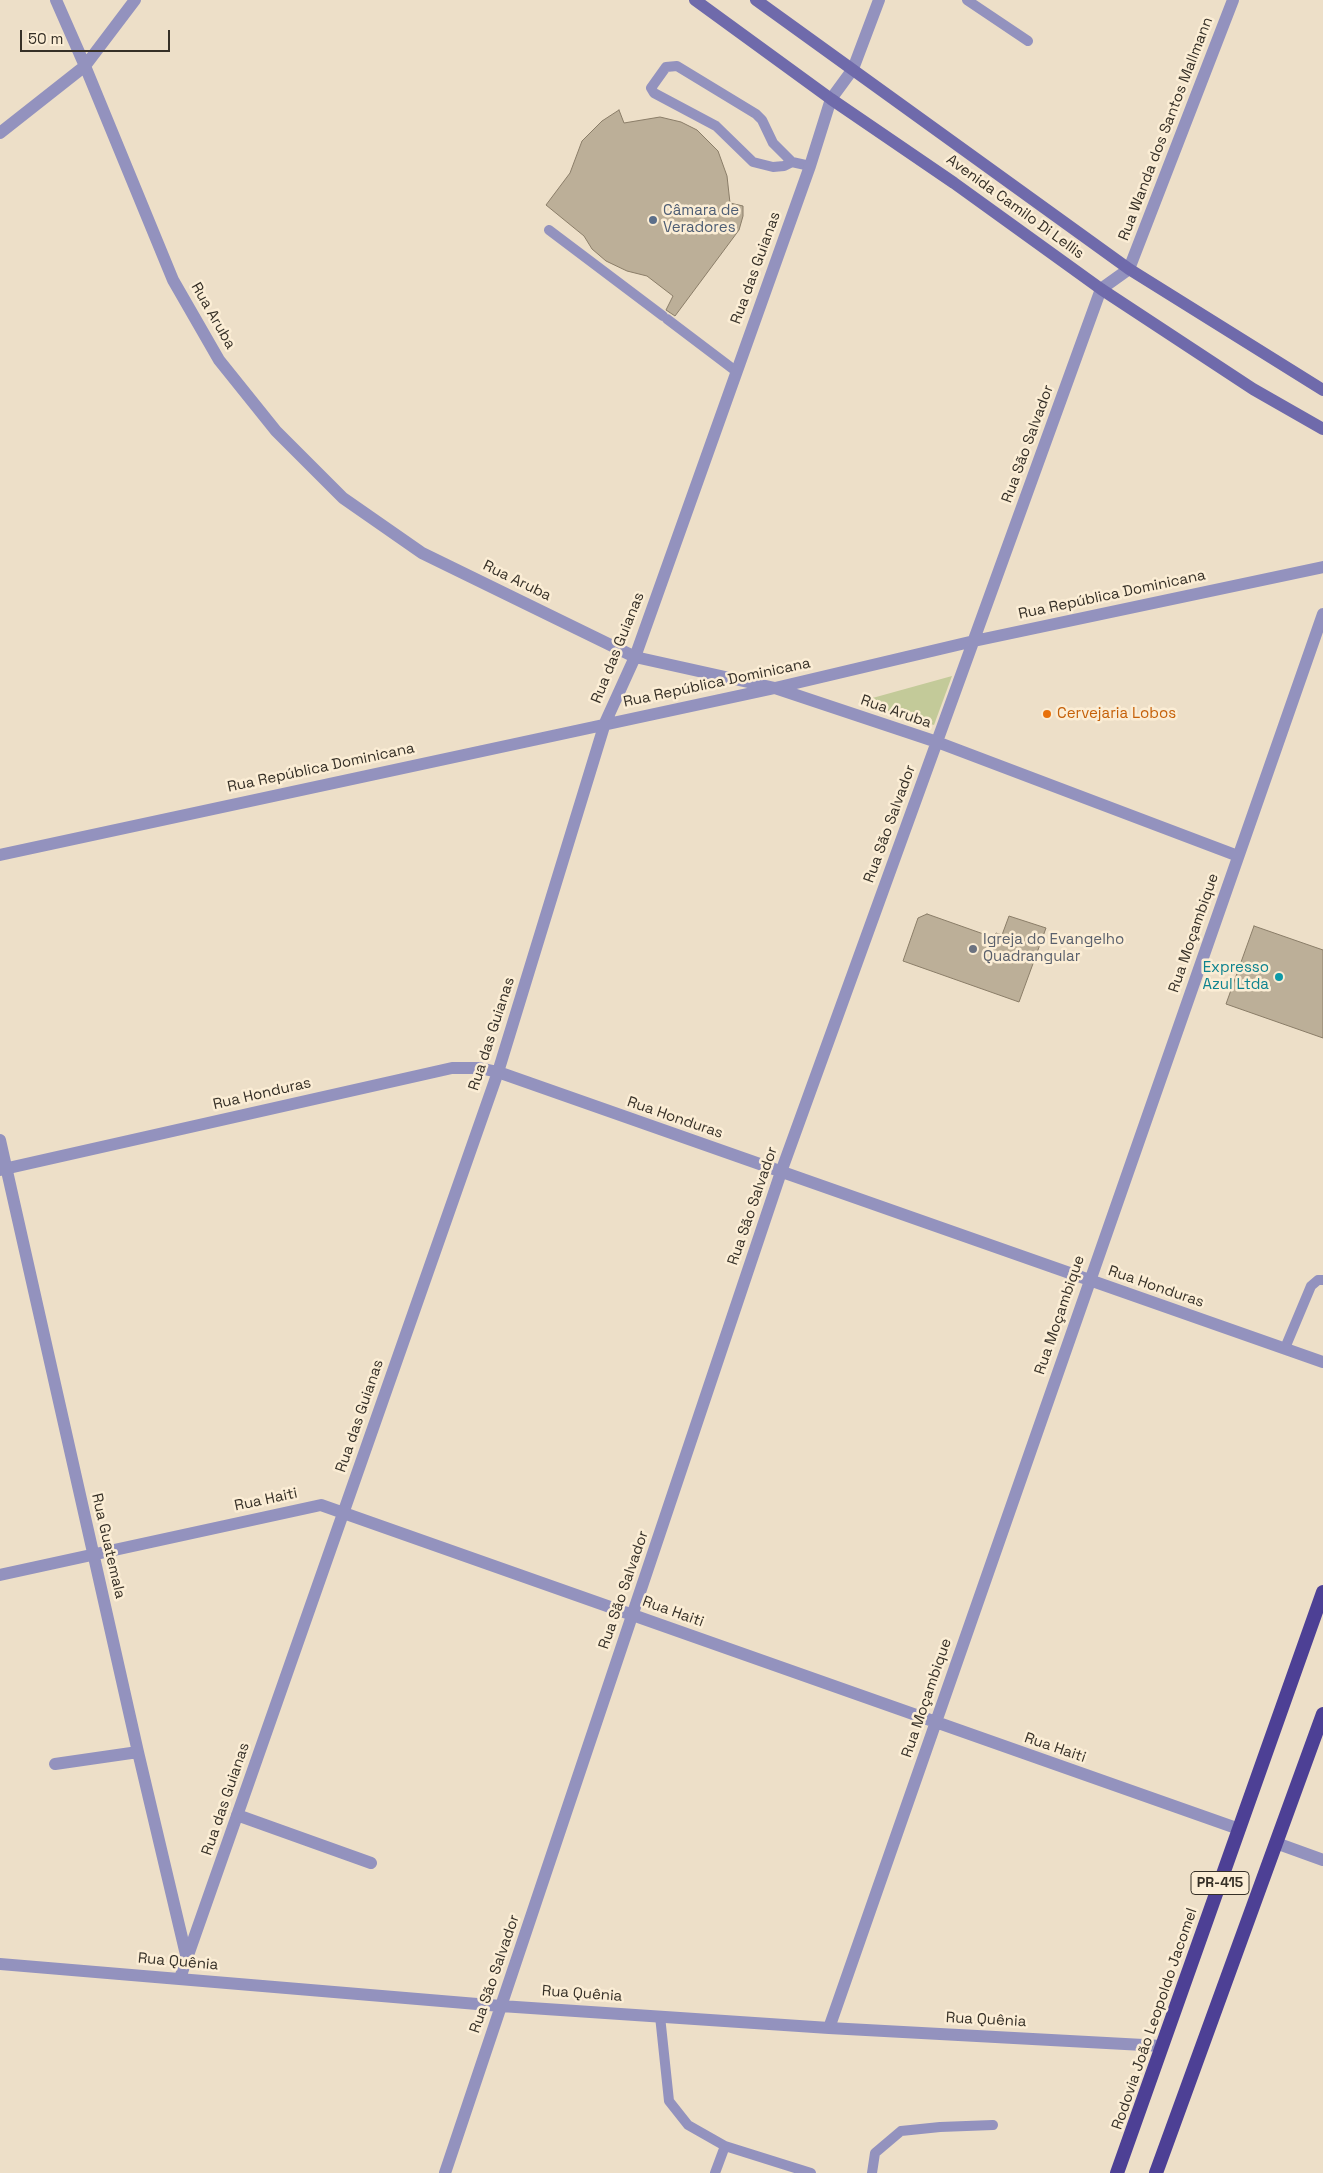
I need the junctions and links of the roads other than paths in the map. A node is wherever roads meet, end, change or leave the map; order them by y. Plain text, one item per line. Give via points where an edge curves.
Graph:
1 (56, 0) edge
2 (135, 0) edge
3 (695, 0) edge
4 (756, 0) edge
5 (879, 0) edge
6 (967, 0) edge
7 (1233, 0) edge
8 (1028, 41) dead end
9 (85, 66) junction
10 (853, 69) junction
11 (831, 99) junction
12 (0, 133) edge
13 (792, 162) junction
14 (810, 166) junction
15 (549, 230) dead end
16 (1129, 269) junction
17 (1101, 289) junction
18 (737, 372) junction
19 (1323, 390) edge
20 (1323, 429) edge
21 (1323, 567) edge
22 (1323, 614) edge
23 (974, 641) junction
24 (635, 657) junction
25 (775, 688) junction
26 (605, 723) junction
27 (936, 742) junction
28 (0, 855) edge
29 (1238, 856) junction
30 (498, 1072) junction
31 (0, 1140) edge
32 (3, 1169) edge
33 (781, 1172) junction
34 (1323, 1280) edge
35 (1089, 1282) junction
36 (1285, 1348) junction
37 (1323, 1362) edge
38 (344, 1512) junction
39 (94, 1554) junction
40 (0, 1575) edge
41 (1323, 1592) edge
42 (633, 1615) junction
43 (1323, 1714) edge
44 (935, 1724) junction
45 (138, 1752) junction
46 (55, 1764) dead end
47 (237, 1814) junction
48 (1239, 1829) junction
49 (1276, 1843) junction
50 (1323, 1860) edge
51 (371, 1863) dead end
52 (187, 1959) junction
53 (0, 1964) edge
54 (180, 1978) junction
55 (502, 2006) junction
56 (660, 2016) junction
57 (829, 2028) junction
58 (1162, 2046) junction
59 (994, 2126) dead end
60 (725, 2146) junction
61 (445, 2173) edge
62 (714, 2173) edge
63 (811, 2173) edge
64 (872, 2173) edge
65 (1117, 2173) edge
66 (1156, 2173) edge

1 - 9 street, Rua Aruba
2 - 9 street
3 - 11 main road, Avenida Camilo Di Lellis
4 - 10 main road, Avenida Camilo Di Lellis
5 - 10 street, Rua das Guianas
6 - 8 lane
7 - 16 street, Rua Wanda dos Santos Mallmann
9 - 12 street
9 - 24 street, Rua Aruba via 173,280 219,360 276,431 343,498 422,553
10 - 11 street, Rua das Guianas
10 - 16 main road, Avenida Camilo Di Lellis
11 - 14 street, Rua das Guianas
11 - 17 main road, Avenida Camilo Di Lellis
13 - 13 lane via 773,142 756,114 677,66 666,67 651,88 654,93 716,126 753,162 773,167
13 - 14 lane
14 - 18 street, Rua das Guianas
15 - 18 lane
16 - 17 street
16 - 19 main road, Avenida Camilo Di Lellis
17 - 20 main road, Avenida Camilo Di Lellis via 1253,389
17 - 23 street, Rua São Salvador
18 - 24 street, Rua das Guianas
21 - 23 street, Rua República Dominicana
22 - 29 street, Rua Moçambique
23 - 25 street, Rua República Dominicana
23 - 27 street, Rua São Salvador
24 - 25 street, Rua Aruba
24 - 26 street, Rua das Guianas
25 - 26 street, Rua República Dominicana
25 - 27 street, Rua Aruba
26 - 28 street, Rua República Dominicana
26 - 30 street, Rua das Guianas
27 - 29 street, Rua Aruba
27 - 33 street, Rua São Salvador
29 - 35 street, Rua Moçambique
30 - 32 street, Rua Honduras via 452,1068
30 - 33 street, Rua Honduras
30 - 38 street, Rua das Guianas
31 - 32 street, Rua Guatemala
32 - 39 street, Rua Guatemala
33 - 35 street, Rua Honduras
33 - 42 street, Rua São Salvador
34 - 36 lane via 1311,1286
35 - 36 street, Rua Honduras
35 - 44 street, Rua Moçambique
36 - 37 street, Rua Honduras
38 - 39 street, Rua Haiti via 321,1505
38 - 42 street, Rua Haiti
38 - 47 street, Rua das Guianas
39 - 40 street, Rua Haiti
39 - 45 street, Rua Guatemala
41 - 48 highway, Rodovia João Leopoldo Jacomel / PR-415
42 - 44 street, Rua Haiti
42 - 55 street, Rua São Salvador
43 - 49 highway, PR-415
44 - 48 street, Rua Haiti
44 - 57 street, Rua Moçambique
45 - 46 street
45 - 52 street, Rua Guatemala
47 - 51 street
47 - 52 street, Rua das Guianas
48 - 58 highway, Rodovia João Leopoldo Jacomel / PR-415
49 - 50 street
49 - 66 highway, PR-415
52 - 54 street, Rua das Guianas
53 - 54 street, Rua Quênia
54 - 55 street, Rua Quênia
55 - 56 street, Rua Quênia
55 - 61 street, Rua São Salvador
56 - 57 street, Rua Quênia
56 - 60 lane via 669,2101 688,2125
57 - 58 street, Rua Quênia
58 - 65 highway, Rodovia João Leopoldo Jacomel / PR-415
59 - 64 lane via 940,2126 901,2131 875,2153
60 - 62 lane
60 - 63 lane

